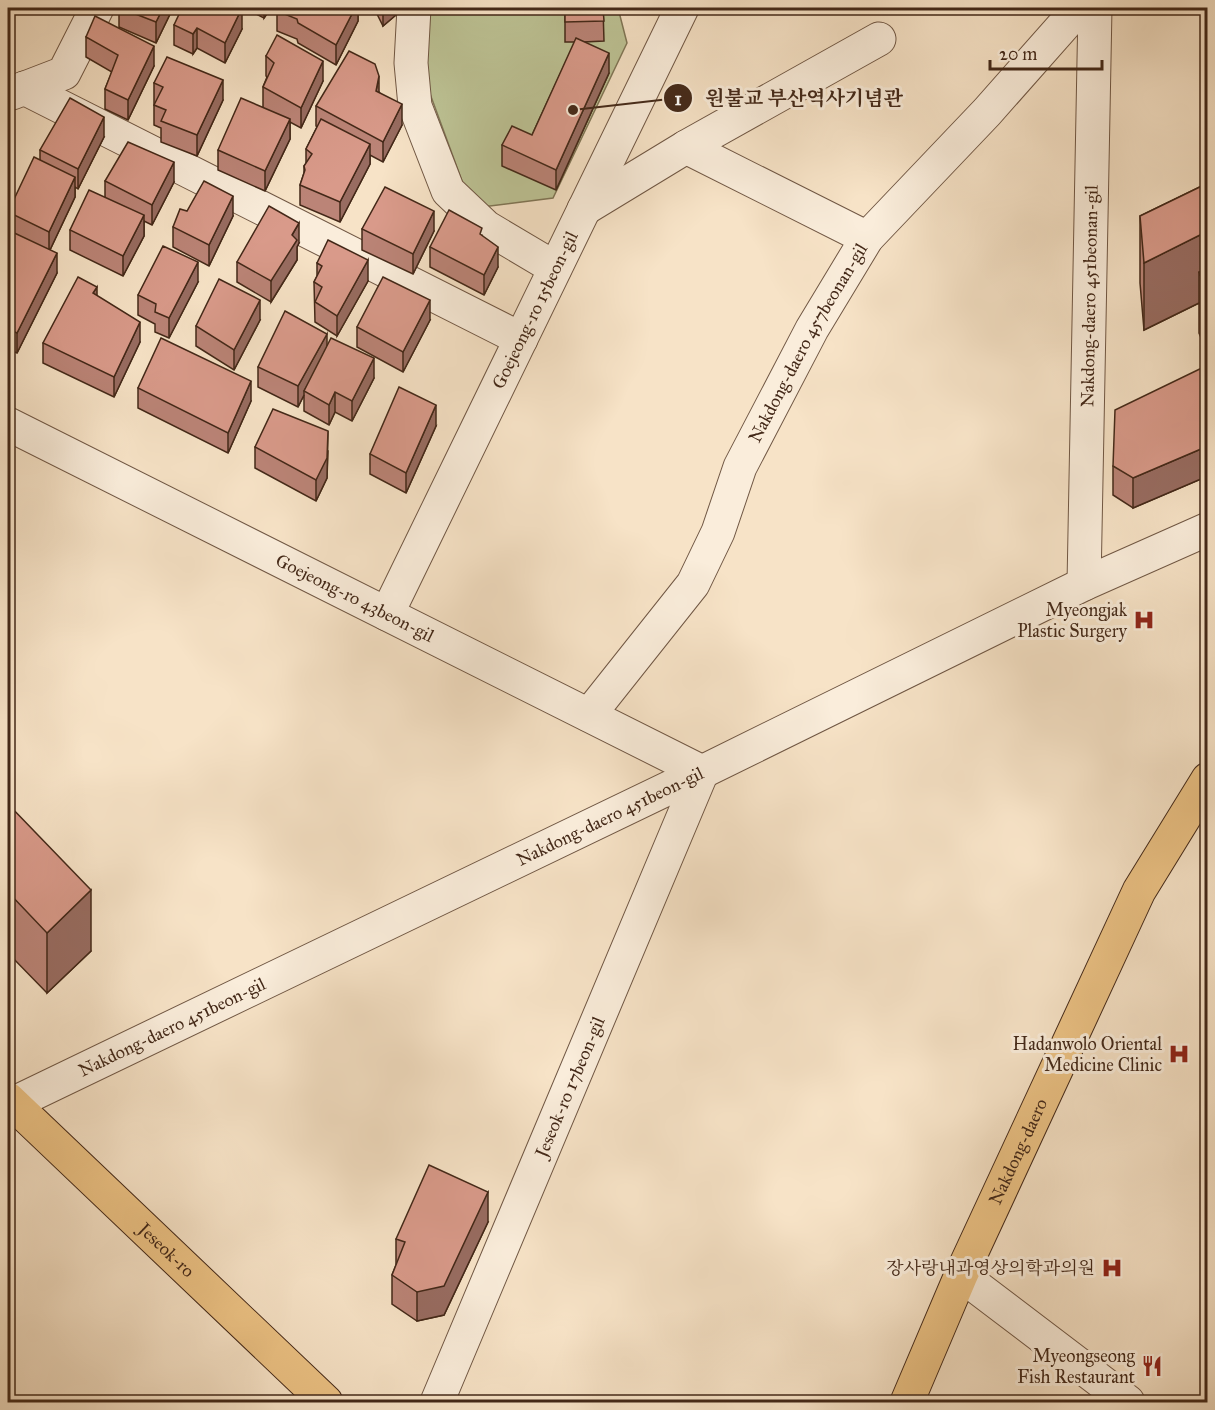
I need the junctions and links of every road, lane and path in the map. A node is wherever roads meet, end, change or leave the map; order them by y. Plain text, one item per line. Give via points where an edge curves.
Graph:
1 (97, 8) edge
2 (414, 8) edge
3 (682, 8) edge
4 (1079, 8) edge
5 (1095, 8) edge
6 (879, 39) dead end
7 (16, 91) edge
8 (686, 147) junction
9 (584, 209) junction
10 (867, 238) junction
11 (555, 268) junction
12 (521, 339) junction
13 (8, 424) edge
14 (1208, 528) edge
15 (1084, 584) junction
16 (387, 614) junction
17 (589, 715) junction
18 (702, 772) junction
19 (1208, 779) edge
20 (9, 1102) edge
21 (961, 1275) junction
22 (326, 1402) edge
23 (437, 1402) edge
24 (907, 1402) edge
25 (1128, 1402) edge

1 - 7 street via 64,74
2 - 11 street via 411,63 415,106 448,191 486,226
3 - 9 street, Goejeong-ro 15beon-gil
4 - 10 street, Nakdong-daero 457beonan-gil
5 - 15 street, Nakdong-daero 451beonan-gil
6 - 8 street
7 - 12 street
8 - 9 street
8 - 10 street
9 - 11 street, Goejeong-ro 15beon-gil
10 - 17 street, Nakdong-daero 457beonan-gil via 812,329 740,467 718,532 693,584
11 - 12 street, Goejeong-ro 15beon-gil
12 - 16 street, Goejeong-ro 15beon-gil
13 - 16 street, Goejeong-ro 43beon-gil
14 - 15 street, Nakdong-daero 451beon-gil
15 - 18 street, Nakdong-daero 451beon-gil
16 - 17 street, Goejeong-ro 43beon-gil
17 - 18 street, Goejeong-ro 43beon-gil
18 - 20 street, Nakdong-daero 451beon-gil
18 - 23 street, Jeseok-ro 17beon-gil
19 - 21 main road, Nakdong-daero via 1139,891
20 - 22 main road, Jeseok-ro
21 - 24 main road, Nakdong-daero
21 - 25 street

